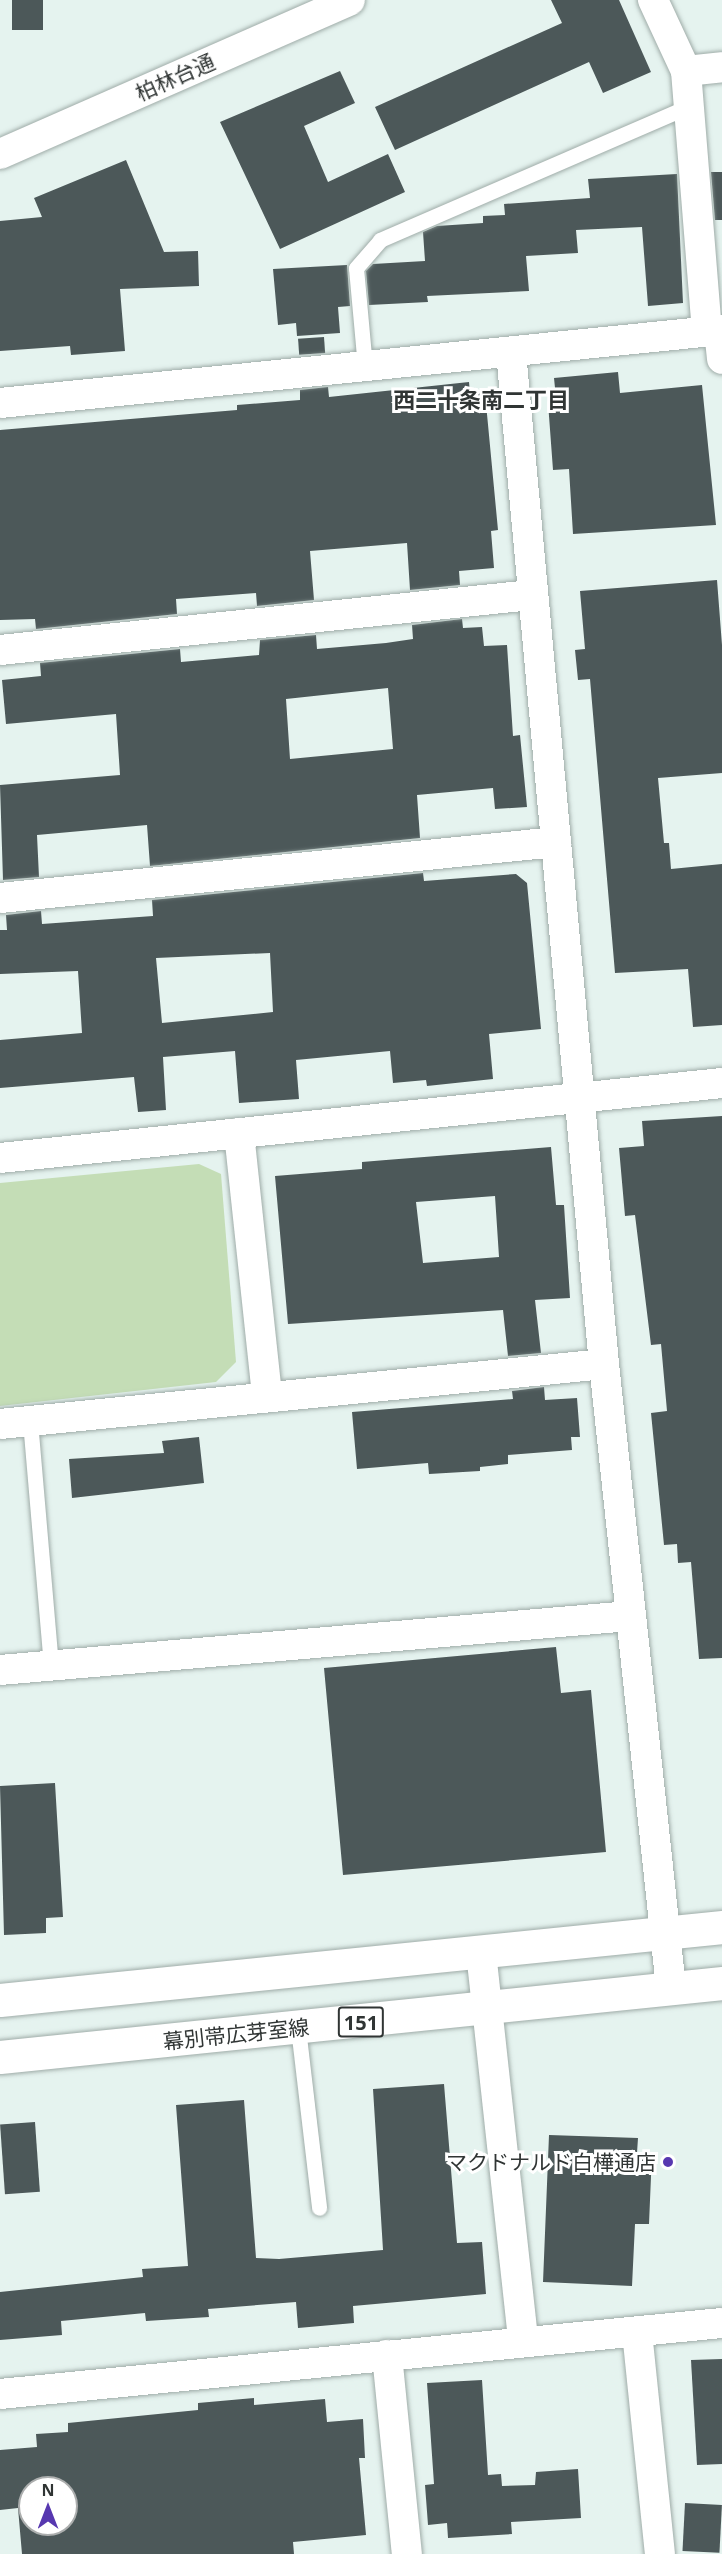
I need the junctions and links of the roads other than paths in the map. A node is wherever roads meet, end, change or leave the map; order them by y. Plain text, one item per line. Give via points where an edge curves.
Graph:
1 (350, 0) edge
2 (652, 0) edge
3 (722, 67) edge
4 (686, 70) junction
5 (688, 107) junction
6 (0, 154) edge
7 (718, 338) edge
8 (511, 352) junction
9 (365, 367) junction
10 (0, 403) edge
11 (531, 595) junction
12 (0, 650) edge
13 (556, 842) junction
14 (0, 898) edge
15 (722, 1083) edge
16 (581, 1097) junction
17 (239, 1133) junction
18 (0, 1158) edge
19 (604, 1364) junction
20 (267, 1397) junction
21 (30, 1421) junction
22 (0, 1424) edge
23 (630, 1616) junction
24 (51, 1666) junction
25 (0, 1670) edge
26 (722, 1927) edge
27 (667, 1934) junction
28 (481, 1952) junction
29 (722, 1983) edge
30 (671, 1988) junction
31 (0, 2000) edge
32 (487, 2010) junction
33 (298, 2028) junction
34 (0, 2057) edge
35 (319, 2208) dead end
36 (722, 2323) edge
37 (638, 2332) junction
38 (523, 2341) junction
39 (387, 2355) junction
40 (0, 2394) edge
41 (407, 2554) edge
42 (660, 2554) edge

1 - 6 street, 柏林台通
2 - 4 street
3 - 4 street
4 - 5 street
5 - 7 street
5 - 9 lane via 380,240 356,268
7 - 8 street
8 - 9 street
8 - 11 street
9 - 10 street
11 - 12 street
11 - 13 street
13 - 14 street
13 - 16 street
15 - 16 street
16 - 17 street
16 - 19 street
17 - 18 street
17 - 20 street
19 - 20 street
19 - 23 street
20 - 21 street
21 - 22 street
21 - 24 lane
23 - 24 street
23 - 27 street
24 - 25 street
26 - 27 main road
27 - 28 main road
27 - 30 street
28 - 31 main road
28 - 32 street
29 - 30 main road, 幕別帯広芽室線 / 151
30 - 32 main road, 幕別帯広芽室線 / 151
32 - 33 main road, 幕別帯広芽室線 / 151
32 - 38 street
33 - 34 main road, 幕別帯広芽室線 / 151
33 - 35 lane
36 - 37 street
37 - 38 street
37 - 42 street
38 - 39 street
39 - 40 street
39 - 41 street

